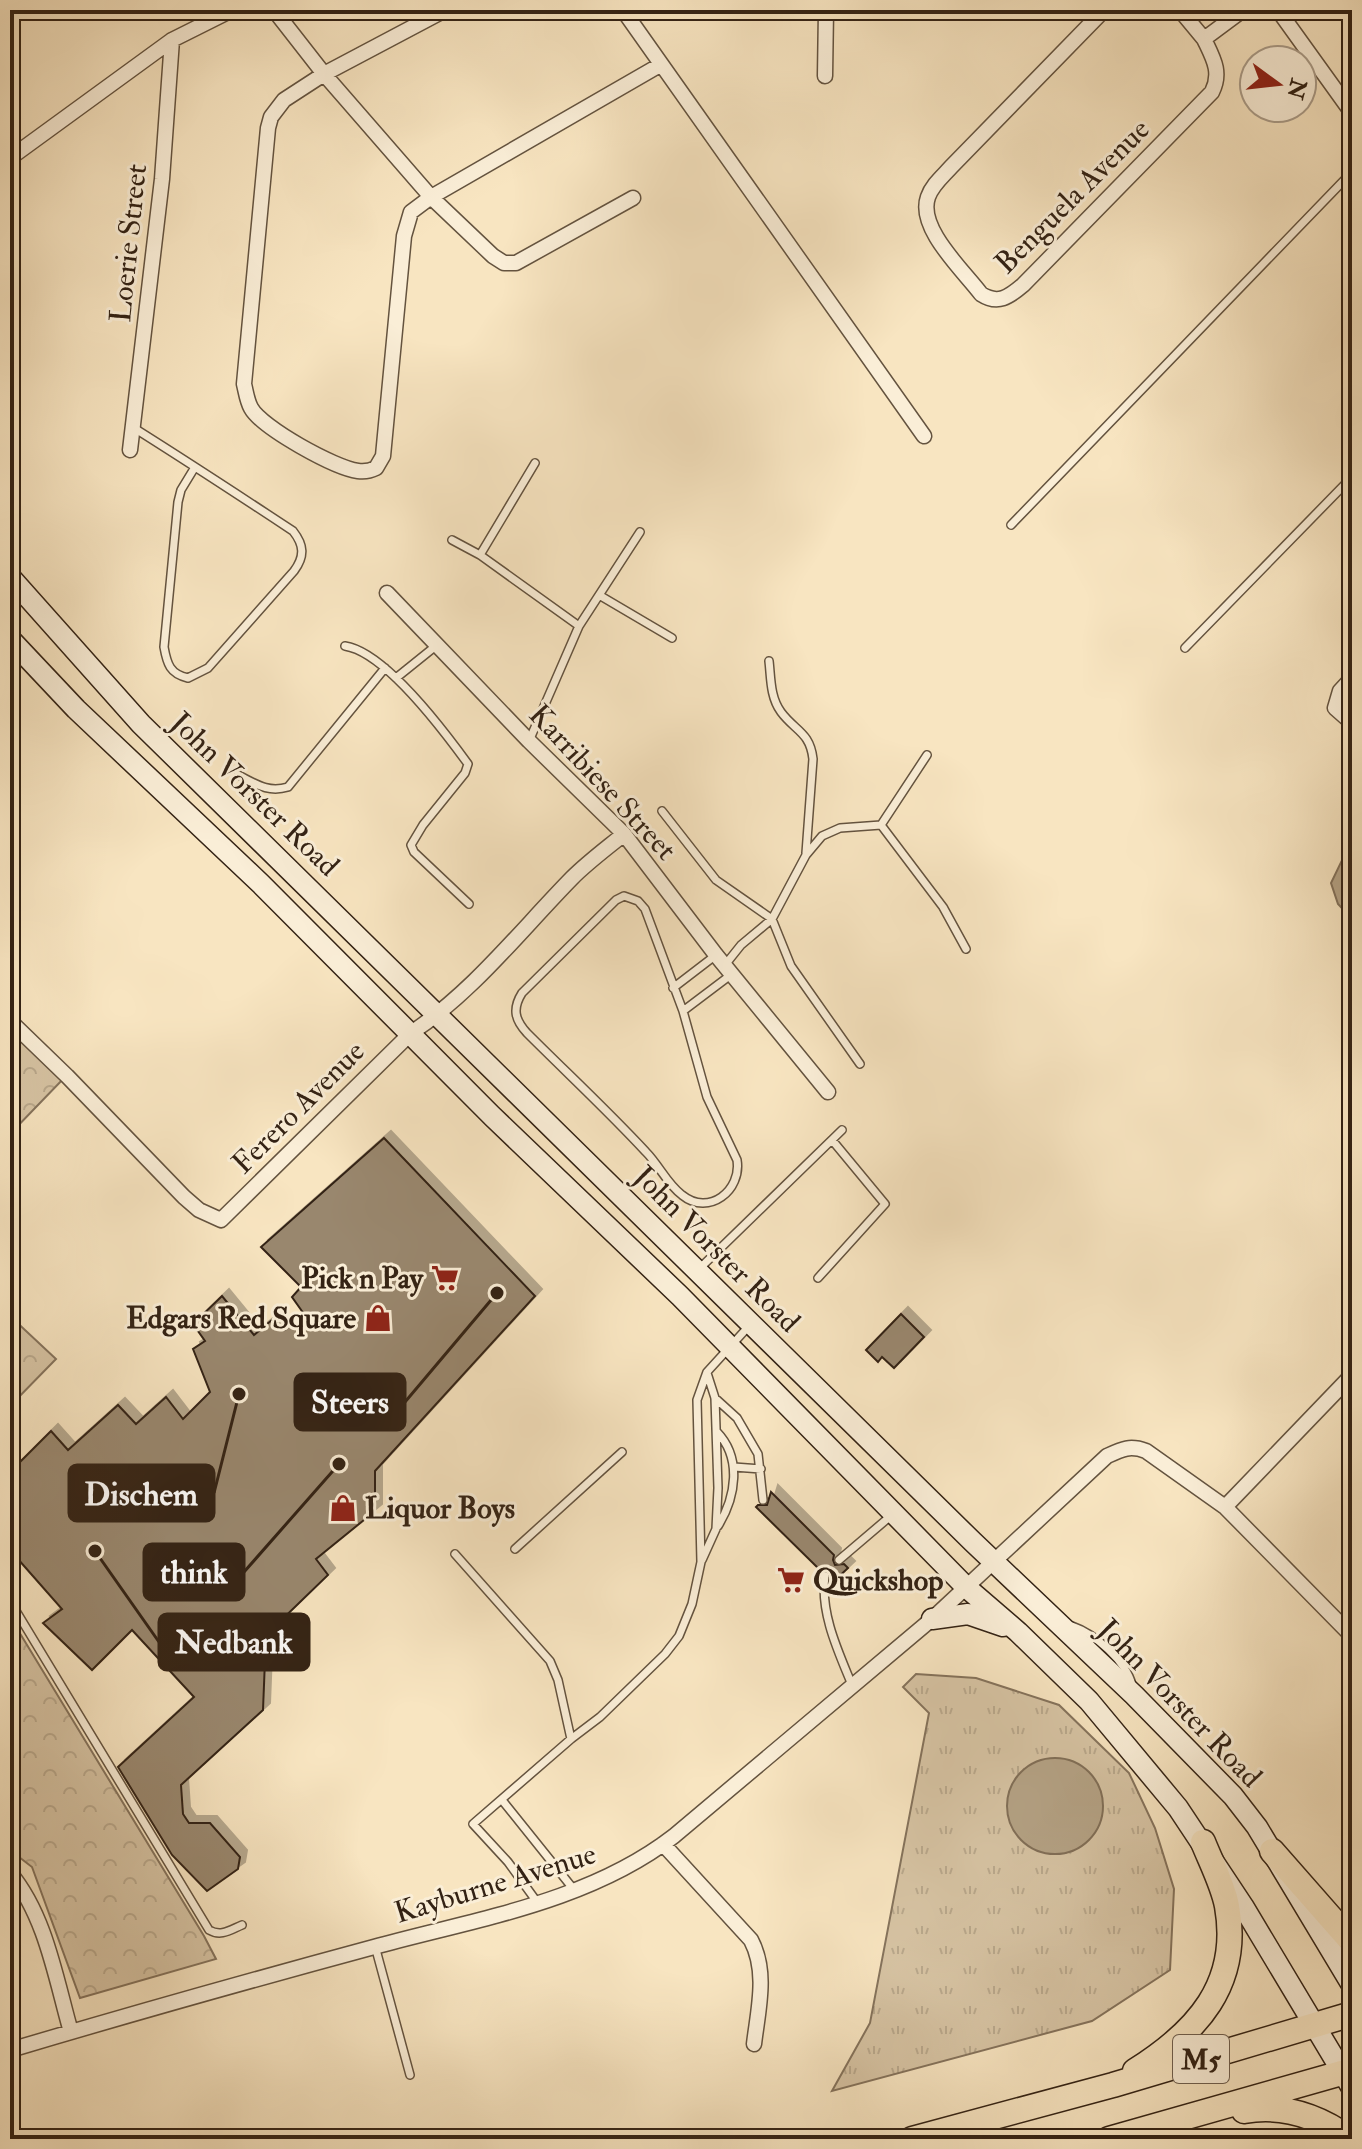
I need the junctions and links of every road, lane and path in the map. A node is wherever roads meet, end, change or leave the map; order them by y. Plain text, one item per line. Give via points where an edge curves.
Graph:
1 (232, 10) edge
2 (274, 10) edge
3 (445, 10) edge
4 (623, 10) edge
5 (826, 10) edge
6 (1104, 10) edge
7 (1180, 10) edge
8 (1243, 10) edge
9 (1278, 10) edge
10 (1204, 39) junction
11 (172, 40) junction
12 (660, 65) junction
13 (324, 74) junction
14 (825, 76) dead end
15 (1352, 113) edge
16 (10, 158) edge
17 (1352, 172) edge
18 (431, 197) junction
19 (633, 198) dead end
20 (134, 428) junction
21 (924, 436) dead end
22 (130, 450) dead end
23 (535, 463) dead end
24 (195, 467) junction
25 (1352, 477) edge
26 (1011, 525) dead end
27 (640, 532) dead end
28 (452, 540) dead end
29 (480, 555) junction
30 (10, 577) edge
31 (387, 593) dead end
32 (599, 595) junction
33 (579, 626) junction
34 (672, 638) dead end
35 (10, 639) edge
36 (437, 645) junction
37 (345, 646) dead end
38 (1185, 648) dead end
39 (769, 661) dead end
40 (385, 668) junction
41 (396, 678) junction
42 (1352, 678) edge
43 (1352, 723) edge
44 (529, 741) junction
45 (927, 755) dead end
46 (238, 775) dead end
47 (662, 811) dead end
48 (881, 825) junction
49 (624, 834) junction
50 (806, 855) junction
51 (469, 904) dead end
52 (772, 919) junction
53 (966, 949) dead end
54 (724, 964) junction
55 (673, 988) junction
56 (683, 1011) junction
57 (437, 1016) junction
58 (10, 1021) edge
59 (411, 1033) junction
60 (860, 1064) dead end
61 (828, 1092) dead end
62 (842, 1130) dead end
63 (832, 1140) junction
64 (697, 1270) junction
65 (818, 1278) dead end
66 (751, 1325) junction
67 (728, 1346) junction
68 (707, 1372) junction
69 (1352, 1375) edge
70 (715, 1398) junction
71 (717, 1432) junction
72 (622, 1452) dead end
73 (734, 1467) junction
74 (761, 1469) junction
75 (763, 1500) dead end
76 (1225, 1507) junction
77 (895, 1513) junction
78 (716, 1529) junction
79 (515, 1549) dead end
80 (455, 1554) dead end
81 (839, 1560) dead end
82 (701, 1562) junction
83 (994, 1563) junction
84 (825, 1576) dead end
85 (967, 1588) junction
86 (10, 1601) edge
87 (932, 1619) junction
88 (1018, 1632) junction
89 (1352, 1636) edge
90 (852, 1685) junction
91 (571, 1739) junction
92 (502, 1800) junction
93 (1203, 1842) junction
94 (663, 1844) junction
95 (1272, 1851) junction
96 (10, 1873) edge
97 (575, 1891) junction
98 (537, 1902) junction
99 (242, 1925) dead end
100 (1352, 1942) edge
101 (375, 1946) junction
102 (1352, 1985) edge
103 (1352, 2014) edge
104 (1315, 2025) junction
105 (71, 2032) junction
106 (754, 2044) dead end
107 (10, 2050) edge
108 (410, 2075) dead end
109 (1349, 2077) edge
110 (1113, 2085) junction
111 (1150, 2128) junction
112 (912, 2139) edge
113 (1109, 2139) edge
114 (1350, 2139) edge

1 - 11 street
2 - 13 street
3 - 13 street
4 - 12 street
5 - 14 street
6 - 10 street, Benguela Avenue via 951,167 928,198 926,216 935,235 989,298 1008,297 1023,285 1212,92 1217,69
7 - 10 street, Benguela Avenue
8 - 10 street
9 - 15 street
11 - 16 street
11 - 20 street, Loerie Street
12 - 18 street
12 - 21 street
13 - 18 street
13 - 18 street via 284,100 268,128 244,384 259,418 301,447 348,468 369,471 383,456 407,218
17 - 26 lane
18 - 19 street via 493,256 509,263
20 - 22 street, Loerie Street
20 - 24 lane
23 - 29 lane
24 - 24 lane via 293,531 303,551 294,571 208,668 188,678 171,670 164,647 178,502
25 - 38 lane
27 - 32 lane
28 - 29 lane
29 - 33 lane
30 - 57 main road, John Vorster Road via 141,724
31 - 36 street, Karribiese Street
32 - 33 lane
32 - 34 lane
33 - 44 lane
35 - 59 main road, John Vorster Road
36 - 41 lane
36 - 44 street, Karribiese Street
37 - 40 lane via 358,648
39 - 50 lane via 777,704 812,747
40 - 41 lane
40 - 46 lane via 288,787 265,789
41 - 51 lane via 468,764 411,845
42 - 43 street via 1340,691 1335,708
44 - 49 street, Karribiese Street
45 - 48 lane
47 - 52 lane via 716,880
48 - 50 lane via 840,828 822,836
48 - 53 lane via 943,907
49 - 54 street, Karribiese Street
49 - 57 street, Ferero Avenue via 575,875
50 - 52 lane
52 - 54 lane
52 - 60 lane via 791,966
54 - 55 lane
54 - 56 lane
54 - 61 street, Karribiese Street
55 - 56 lane
55 - 56 lane via 645,909 624,896 522,993 515,1013 519,1025 648,1153 684,1197 705,1202 728,1193 739,1171 707,1097
57 - 59 street, Ferero Avenue
57 - 64 main road, John Vorster Road
58 - 59 street, Ferero Avenue via 184,1197 221,1220
59 - 67 main road, John Vorster Road
62 - 63 lane
63 - 64 lane
63 - 65 lane via 885,1204
64 - 66 main road, John Vorster Road
66 - 67 lane
66 - 83 main road, John Vorster Road
67 - 68 lane
67 - 77 main road, John Vorster Road
68 - 70 lane
68 - 82 lane via 696,1419
69 - 76 street
70 - 71 lane
70 - 74 lane via 737,1418
71 - 73 lane
71 - 78 lane
72 - 79 lane
73 - 74 lane
73 - 78 lane via 729,1504
74 - 75 lane
76 - 83 street, Kayburne Avenue via 1146,1451 1125,1447 1107,1456
76 - 89 street
77 - 81 lane
77 - 85 main road, John Vorster Road
78 - 82 lane
80 - 91 lane via 550,1661
82 - 91 lane via 679,1636 631,1688
83 - 85 street, Kayburne Avenue
83 - 95 main road, John Vorster Road via 1233,1796
84 - 90 lane via 827,1613
85 - 87 street, Kayburne Avenue
85 - 88 main road, John Vorster Road
86 - 99 lane via 209,1930 223,1933
87 - 88 main road via 968,1614
87 - 90 street, Kayburne Avenue
88 - 93 main road, John Vorster Road via 1089,1701
90 - 94 street, Kayburne Avenue
91 - 92 lane
92 - 97 lane
92 - 98 lane via 473,1824
93 - 104 main road, John Vorster Road
93 - 110 main road via 1227,1904 1230,1941 1225,1970 1189,2032
94 - 97 street, Kayburne Avenue via 614,1875
94 - 106 street via 758,1953
95 - 100 main road
95 - 102 main road, John Vorster Road
96 - 105 street via 42,1934
97 - 98 street, Kayburne Avenue
98 - 101 street, Kayburne Avenue
101 - 105 street, Kayburne Avenue
101 - 108 lane
103 - 104 main road, M5
104 - 109 main road, John Vorster Road
104 - 110 main road, M5
105 - 107 street, Kayburne Avenue
109 - 111 main road, M5
110 - 112 main road, M5
111 - 113 main road, M5
111 - 114 main road via 1260,2108 1289,2110

